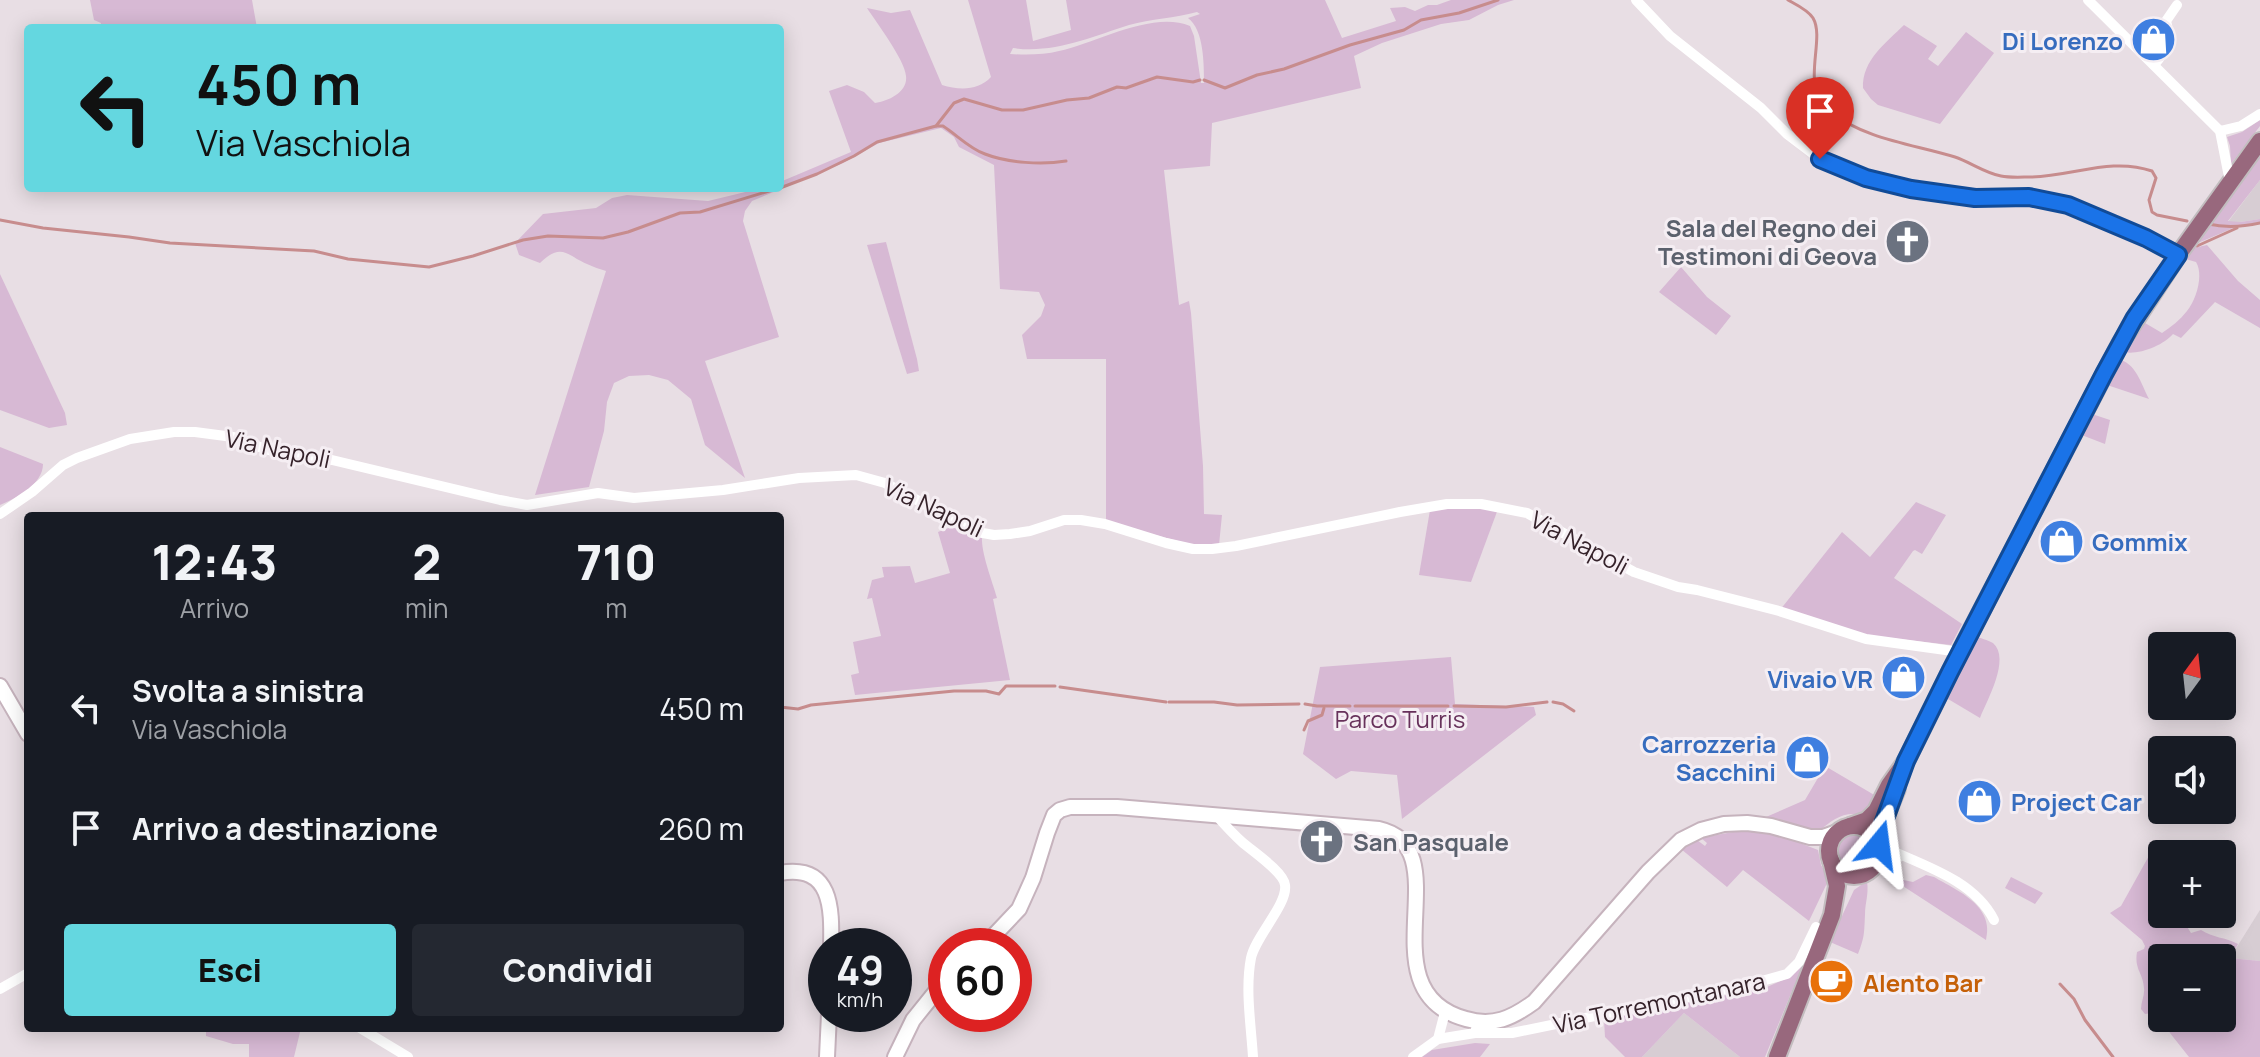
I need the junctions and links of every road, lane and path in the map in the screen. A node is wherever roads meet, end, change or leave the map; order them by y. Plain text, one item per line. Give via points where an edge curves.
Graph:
1 (1636, 0) edge
2 (2088, 0) edge
3 (2177, 5) dead end
4 (2154, 65) junction
5 (2260, 114) edge
6 (2220, 131) junction
7 (2260, 141) edge
8 (2230, 182) junction
9 (2178, 255) junction
10 (0, 514) edge
11 (1960, 652) junction
12 (0, 686) edge
13 (24, 727) edge
14 (1906, 761) junction
15 (1214, 814) junction
16 (1844, 829) junction
17 (1796, 833) junction
18 (1878, 844) junction
19 (1830, 858) junction
20 (1909, 858) junction
21 (1870, 870) junction
22 (784, 873) edge
23 (1994, 920) dead end
24 (1822, 927) junction
25 (832, 928) edge
26 (1001, 928) edge
27 (24, 975) edge
28 (0, 989) edge
29 (928, 1001) edge
30 (1445, 1012) junction
31 (1476, 1027) junction
32 (367, 1032) edge
33 (828, 1032) edge
34 (1438, 1039) junction
35 (408, 1057) edge
36 (827, 1057) edge
37 (895, 1057) edge
38 (1253, 1057) edge
39 (1413, 1057) edge
40 (1777, 1057) edge

1 - 9 street via 1670,36 1820,159 1911,189 1975,198 2029,197 2068,205
2 - 4 street
3 - 4 street via 2166,21 2167,47
4 - 6 street
5 - 6 street
6 - 8 street
7 - 8 main road
8 - 9 main road
9 - 11 main road via 2109,363
10 - 11 street, Via Napoli via 77,458 130,439 195,432 527,505 598,493 634,498 856,475 885,483 977,532 1010,534 1081,520 1193,549 1236,546 1447,504 1481,504 1527,513 1634,572 1678,587 1866,639
11 - 14 main road
12 - 13 street
14 - 16 main road via 1876,811
14 - 18 main road
15 - 26 street via 1117,807 1060,810 1019,909
15 - 30 street via 1379,829 1404,840 1416,870 1417,973 1426,993
15 - 38 street via 1286,887 1252,954
16 - 17 street, Via Torremontanara via 1816,837
16 - 18 main road via 1867,829
16 - 19 main road via 1830,843
17 - 19 street, Via Torremontanara via 1817,843
17 - 31 street, Via Torremontanara via 1735,824 1681,840 1534,1002 1505,1020
18 - 20 street
18 - 21 main road via 1878,860
19 - 21 main road via 1835,868 1850,875
19 - 24 main road via 1837,894
20 - 21 street via 1889,857
20 - 23 street via 1978,898
21 - 24 main road
22 - 25 street via 819,880 826,889
24 - 31 street, Via Torremontanara via 1787,974 1512,1033
24 - 40 main road
27 - 28 street
29 - 37 street
30 - 31 street, Via Torremontanara
30 - 34 street
31 - 34 street
32 - 35 street
33 - 36 street
34 - 39 street

